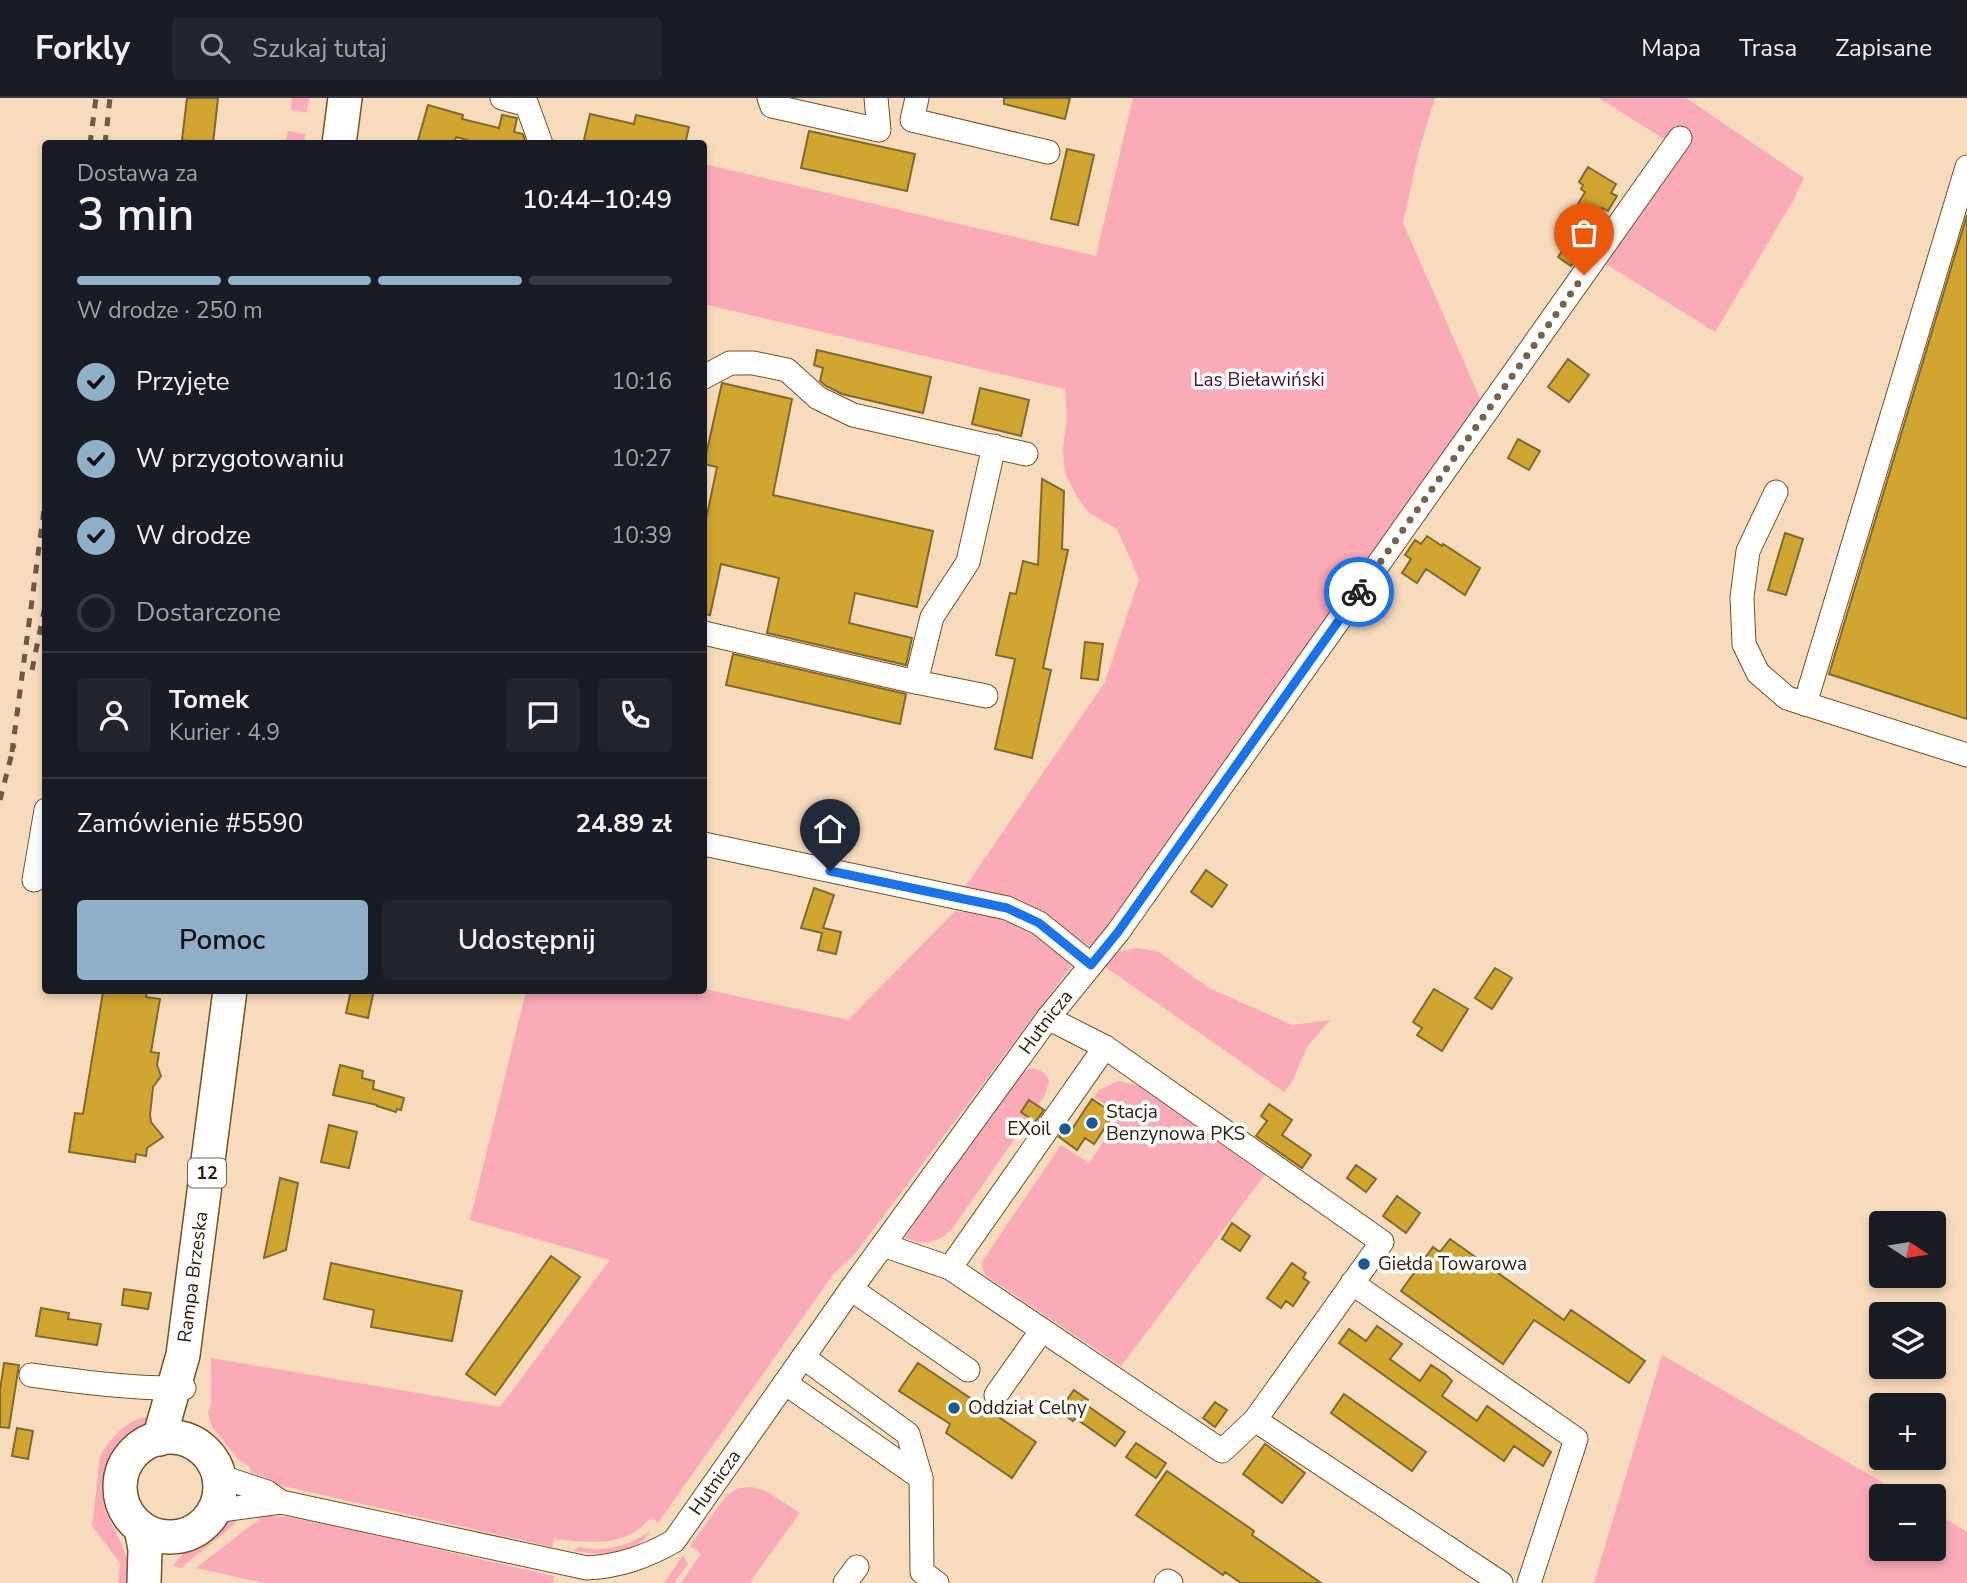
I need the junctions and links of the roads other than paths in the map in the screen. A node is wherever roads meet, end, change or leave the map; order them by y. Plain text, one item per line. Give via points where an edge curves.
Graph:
1 (345, 98) edge
2 (502, 98) edge
3 (769, 98) edge
4 (876, 98) edge
5 (917, 98) edge
6 (1681, 138) dead end
7 (340, 140) edge
8 (540, 140) edge
9 (1048, 152) dead end
10 (1967, 167) edge
11 (707, 375) edge
12 (994, 446) junction
13 (1026, 454) dead end
14 (1776, 492) dead end
15 (707, 634) edge
16 (916, 682) junction
17 (986, 696) dead end
18 (1805, 704) junction
19 (1967, 755) edge
20 (42, 833) edge
21 (707, 845) edge
22 (34, 880) dead end
23 (1091, 965) junction
24 (229, 994) edge
25 (1048, 1018) junction
26 (1105, 1047) junction
27 (883, 1245) junction
28 (950, 1268) junction
29 (1352, 1283) junction
30 (851, 1289) junction
31 (1042, 1330) junction
32 (803, 1357) junction
33 (968, 1370) dead end
34 (31, 1375) dead end
35 (785, 1383) junction
36 (180, 1388) junction
37 (996, 1395) dead end
38 (1255, 1420) junction
39 (173, 1439) junction
40 (219, 1476) junction
41 (920, 1478) junction
42 (281, 1502) junction
43 (214, 1511) junction
44 (141, 1528) junction
45 (175, 1537) junction
46 (649, 1555) junction
47 (592, 1576) edge
48 (144, 1583) edge
49 (162, 1583) edge
50 (615, 1583) edge
51 (937, 1583) edge
52 (1501, 1583) edge
53 (1529, 1583) edge

1 - 7 highway
2 - 8 street via 527,105
3 - 4 street via 772,106 879,130
5 - 9 street via 912,120
6 - 23 street, Hutnicza
10 - 18 street
11 - 12 street via 730,363 788,370 818,398 853,415
12 - 13 street
12 - 16 street via 968,562 932,617
14 - 18 street via 1748,551 1742,597 1744,644 1758,673 1787,698
15 - 16 street
16 - 17 street
18 - 19 street
20 - 22 street
21 - 23 street via 1007,908 1039,923
23 - 25 street, Hutnicza
24 - 36 highway, Rampa Brzeska / 12
25 - 26 street
25 - 27 street, Hutnicza
26 - 28 street
26 - 29 street via 1382,1242
27 - 28 street
27 - 30 street, Hutnicza
28 - 31 street
29 - 38 street
29 - 53 street via 1576,1439
30 - 32 street, Hutnicza
30 - 33 street
31 - 37 street
31 - 38 street via 1222,1451
32 - 35 street, Hutnicza
32 - 41 street via 908,1434
34 - 36 street via 103,1385
35 - 41 street
35 - 46 street, Hutnicza via 674,1541
36 - 39 highway, Rampa Brzeska / 12
38 - 52 street
39 - 40 highway via 207,1454
39 - 44 highway via 144,1445 123,1470 122,1502
40 - 42 street, Hutnicza via 267,1492
40 - 43 highway
41 - 51 street via 922,1572
42 - 43 street, Hutnicza
42 - 47 street, Hutnicza
43 - 45 highway via 191,1533
44 - 45 highway
44 - 48 highway
45 - 49 highway
46 - 47 street, Hutnicza via 606,1567
46 - 50 street

